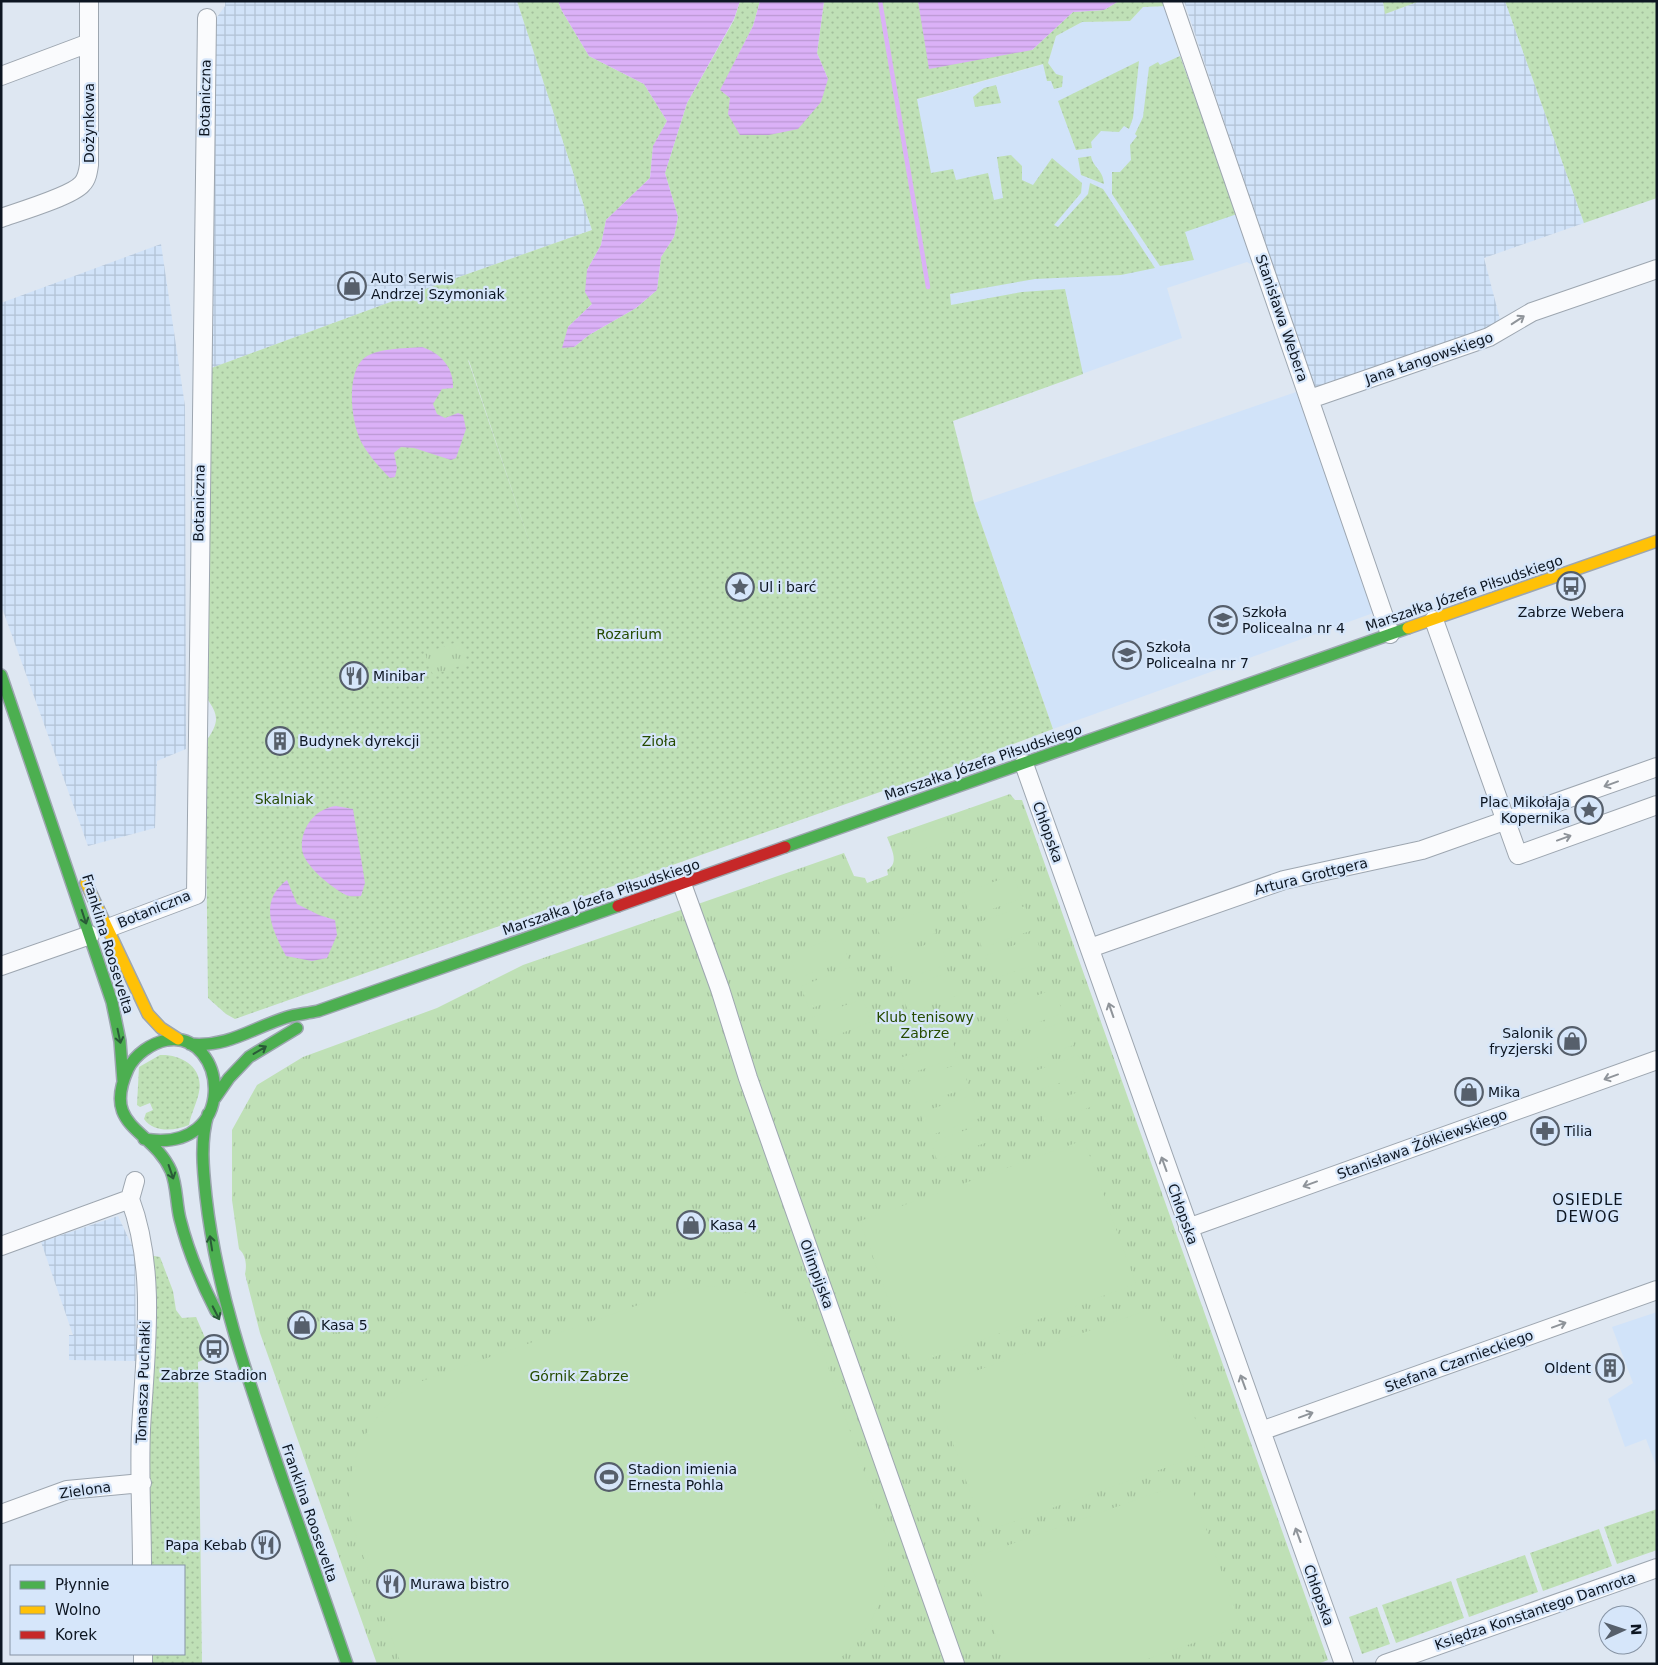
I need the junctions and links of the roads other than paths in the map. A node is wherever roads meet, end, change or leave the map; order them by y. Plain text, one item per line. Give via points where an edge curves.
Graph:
1 (89, 1) edge
2 (1172, 1) edge
3 (207, 18) dead end
4 (89, 43) junction
5 (1, 76) edge
6 (1, 218) edge
7 (1657, 269) edge
8 (1310, 400) junction
9 (1657, 541) edge
10 (1434, 620) junction
11 (1390, 634) junction
12 (1, 675) edge
13 (5, 697) edge
14 (1024, 764) junction
15 (1657, 767) edge
16 (1657, 805) edge
17 (52, 816) junction
18 (1506, 821) junction
19 (682, 884) junction
20 (108, 928) junction
21 (90, 935) junction
22 (1090, 948) junction
23 (1, 966) edge
24 (318, 1011) junction
25 (178, 1039) junction
26 (190, 1044) junction
27 (1657, 1060) edge
28 (123, 1084) junction
29 (215, 1098) junction
30 (208, 1114) junction
31 (144, 1139) junction
32 (135, 1180) dead end
33 (130, 1199) junction
34 (1188, 1228) junction
35 (1, 1246) edge
36 (1657, 1290) edge
37 (245, 1372) junction
38 (1260, 1431) junction
39 (142, 1483) junction
40 (1, 1514) edge
41 (142, 1565) edge
42 (1657, 1568) edge
43 (347, 1664) edge
44 (955, 1664) edge
45 (1344, 1664) edge
46 (1385, 1664) edge

1 - 4 street, Dożynkowa
2 - 8 street, Stanisława Webera
3 - 20 street, Botaniczna via 196,895
4 - 5 street
4 - 6 street, Dożynkowa via 87,176 82,185 70,192
8 -> 7 street, Jana Łangowskiego via 1490,337 1532,312
8 - 11 street, Stanisława Webera
9 - 10 street, Marszałka Józefa Piłsudskiego
10 - 11 street, Marszałka Józefa Piłsudskiego
10 - 18 street
11 - 14 street, Marszałka Józefa Piłsudskiego
12 - 13 street, Franklina Roosevelta
13 - 17 street, Franklina Roosevelta
14 - 19 street, Marszałka Józefa Piłsudskiego
14 - 22 street, Chłopska
15 -> 18 street
18 -> 16 street via 1518,855
17 - 20 street, Franklina Roosevelta
17 -> 21 street, Franklina Roosevelta
18 - 22 street, Artura Grottgera via 1422,850 1261,887
19 - 24 street, Marszałka Józefa Piłsudskiego
19 - 44 street, Olimpijska
20 - 25 street, Franklina Roosevelta via 148,1014
21 - 23 street
21 -> 28 street, Franklina Roosevelta via 116,1022 123,1056
34 -> 22 street, Chłopska
24 - 26 street, Marszałka Józefa Piłsudskiego via 291,1016 215,1046
29 -> 24 street, Marszałka Józefa Piłsudskiego via 249,1056 297,1029
25 - 26 street
25 - 28 street via 157,1044 138,1055
26 - 29 street via 212,1068
27 -> 34 street, Stanisława Żółkiewskiego
28 - 31 street via 123,1112 131,1128
29 - 30 street
30 - 31 street via 198,1128 180,1139
37 -> 30 street, Franklina Roosevelta via 210,1240 202,1137
31 -> 37 street, Franklina Roosevelta via 167,1162 196,1268
32 - 33 street
33 - 35 street
33 - 39 street, Tomasza Puchałki via 145,1261
38 -> 34 street, Chłopska
38 -> 36 street, Stefana Czarnieckiego
37 - 43 street, Franklina Roosevelta
45 -> 38 street, Chłopska
39 - 40 street, Zielona via 67,1490
39 - 41 street, Tomasza Puchałki
42 - 46 street, Księdza Konstantego Damrota

